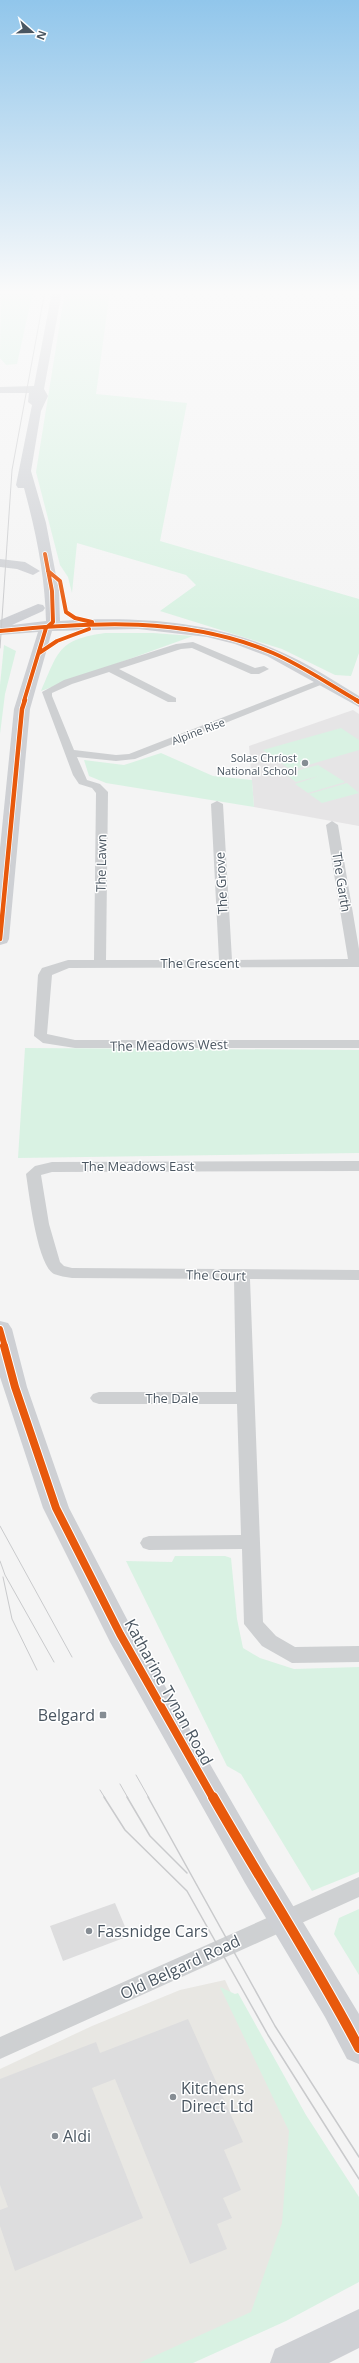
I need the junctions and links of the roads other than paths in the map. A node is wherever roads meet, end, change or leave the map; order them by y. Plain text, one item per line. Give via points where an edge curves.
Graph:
1 (40, 401) edge
2 (25, 472) junction
3 (24, 513) dead end
4 (3, 563) edge
5 (48, 570) junction
6 (33, 571) junction
7 (38, 608) junction
8 (0, 625) edge
9 (112, 625) junction
10 (46, 628) junction
11 (0, 631) edge
12 (0, 638) edge
13 (30, 648) junction
14 (111, 668) junction
15 (264, 669) dead end
16 (323, 682) junction
17 (172, 700) dead end
18 (359, 702) edge
19 (70, 753) junction
20 (216, 804) dead end
21 (332, 825) dead end
22 (0, 939) edge
23 (100, 963) junction
24 (226, 963) junction
25 (357, 963) edge
26 (45, 975) joint
27 (359, 1044) edge
28 (359, 1166) edge
29 (72, 1273) joint
30 (359, 1275) edge
31 (242, 1276) junction
32 (0, 1329) edge
33 (98, 1398) dead end
34 (245, 1398) junction
35 (250, 1542) junction
36 (149, 1543) dead end
37 (359, 1654) edge
38 (359, 1887) edge
39 (284, 1920) junction
40 (0, 2048) edge
41 (359, 2048) edge
42 (359, 2328) edge
43 (289, 2363) edge

1 - 2 main road via 35,411
2 - 3 main road via 22,488
2 - 5 main road via 40,523
4 - 6 main road via 24,566
4 - 6 main road via 29,556
5 - 9 main road via 60,581 66,612 81,619
5 - 10 main road via 53,613 52,622
6 - 7 main road
7 - 8 main road via 24,617
7 - 10 main road via 37,623
9 - 10 main road
9 - 13 main road
9 - 16 main road via 179,629 232,639 271,653
10 - 11 main road
10 - 13 main road
12 - 13 main road
13 - 22 main road
14 - 15 street via 180,646 193,645 254,672
14 - 17 street
14 - 19 street via 47,692
16 - 18 main road
16 - 19 street, Alpine Rise via 131,757
19 - 23 street, The Lawn via 83,782 96,786 102,792
20 - 24 street, The Grove
21 - 25 street, The Garth
23 - 24 street, The Crescent
23 - 26 street, The Crescent via 57,967 47,971
24 - 25 street, The Crescent
26 - 27 street, The Meadows West via 40,1030 41,1036 48,1040 116,1046
28 - 29 street, The Meadows East via 40,1169 33,1174 41,1224 53,1264 59,1270
29 - 31 street, The Court
30 - 31 street, The Court
31 - 34 street
32 - 39 main road, Katharine Tynan Road via 15,1387 56,1508 120,1634
33 - 34 street, The Dale
34 - 35 street
35 - 36 street
35 - 37 street via 254,1624 268,1641 292,1655
38 - 39 street, Old Belgard Road
39 - 40 street, Old Belgard Road
39 - 41 main road, Katharine Tynan Road via 337,2006
42 - 43 main road

